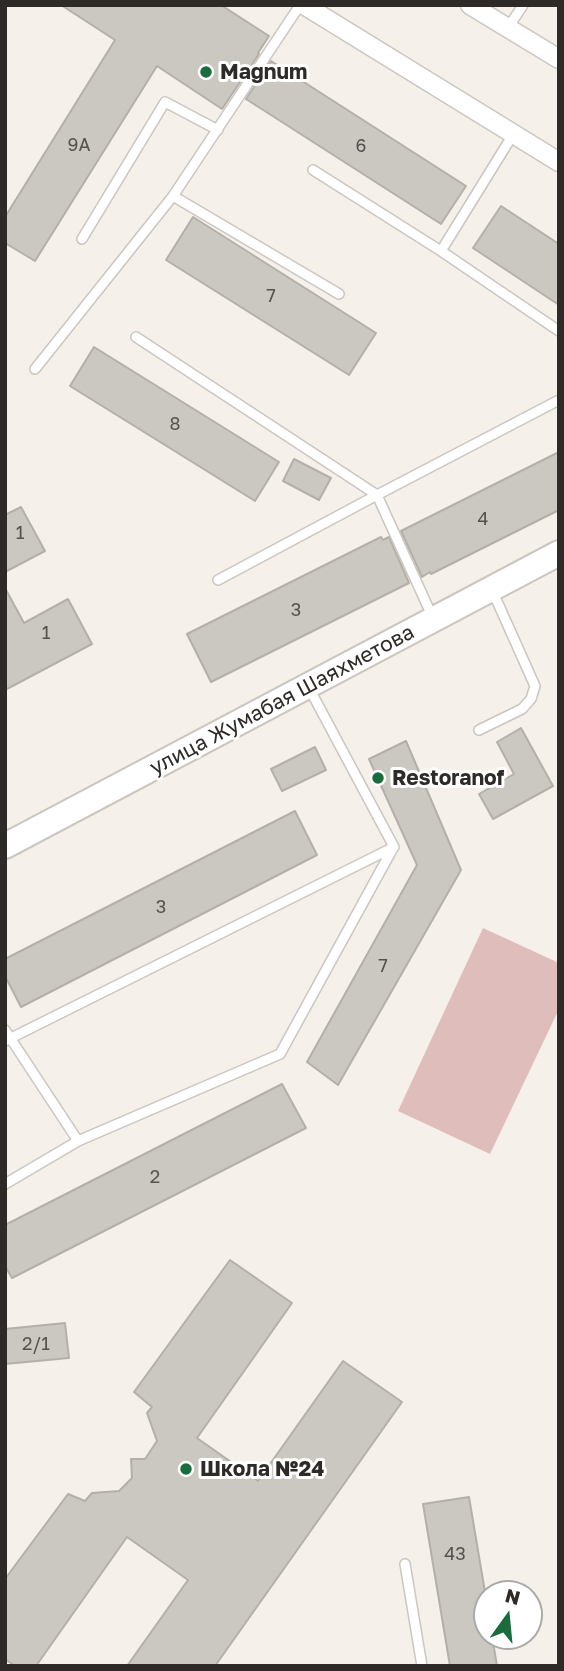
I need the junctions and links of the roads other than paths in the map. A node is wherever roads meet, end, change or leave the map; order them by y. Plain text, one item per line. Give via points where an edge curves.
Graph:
1 (302, 5) edge
2 (470, 5) edge
3 (523, 5) edge
4 (508, 29) junction
5 (559, 59) edge
6 (218, 130) junction
7 (514, 134) junction
8 (559, 162) edge
9 (313, 170) dead end
10 (173, 196) junction
11 (82, 239) dead end
12 (441, 251) junction
13 (339, 294) dead end
14 (559, 331) edge
15 (136, 337) dead end
16 (35, 369) dead end
17 (559, 400) edge
18 (377, 495) junction
19 (559, 553) edge
20 (219, 580) dead end
21 (492, 589) junction
22 (434, 620) junction
23 (309, 687) junction
24 (479, 730) dead end
25 (5, 846) edge
26 (394, 847) junction
27 (7, 1036) edge
28 (78, 1141) junction
29 (5, 1184) edge
30 (405, 1564) dead end
31 (422, 1666) edge

1 - 6 lane
1 - 7 street
2 - 4 street
3 - 4 lane
4 - 5 street
6 - 10 lane
6 - 11 lane via 165,102
7 - 8 street
7 - 12 lane
9 - 12 lane
10 - 13 lane
10 - 16 lane
12 - 14 lane
15 - 18 lane
17 - 18 lane
18 - 20 lane
18 - 22 lane
19 - 21 street, улица Жумабая Шаяхметова
21 - 22 street, улица Жумабая Шаяхметова
21 - 24 lane via 535,686 523,709
22 - 23 street, улица Жумабая Шаяхметова
23 - 25 street, улица Жумабая Шаяхметова
23 - 26 lane
26 - 27 lane
26 - 28 lane via 280,1054
27 - 28 lane
28 - 29 lane
30 - 31 lane

